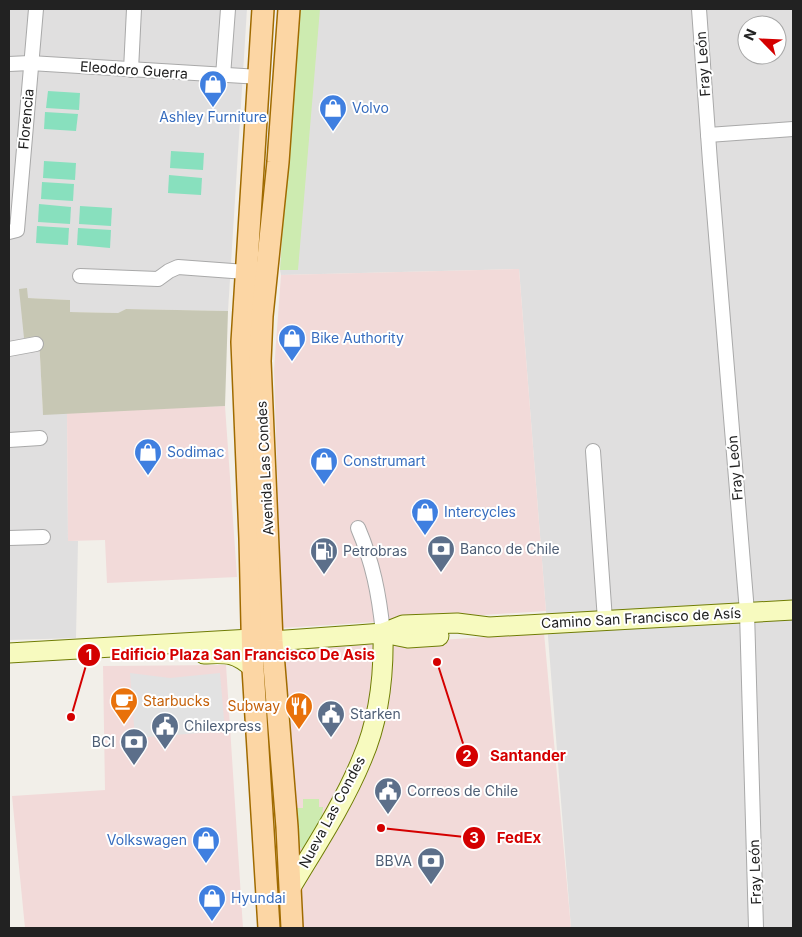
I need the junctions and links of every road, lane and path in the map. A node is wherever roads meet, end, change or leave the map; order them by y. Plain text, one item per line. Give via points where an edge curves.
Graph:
1 (36, 9) edge
2 (134, 9) edge
3 (228, 9) edge
4 (263, 9) edge
5 (289, 9) edge
6 (699, 9) edge
7 (30, 63) junction
8 (9, 64) edge
9 (130, 70) junction
10 (223, 76) junction
11 (259, 77) junction
12 (256, 116) junction
13 (793, 129) edge
14 (708, 135) junction
15 (279, 142) junction
16 (13, 231) edge
17 (246, 272) junction
18 (80, 276) dead end
19 (36, 344) dead end
20 (9, 349) edge
21 (40, 438) dead end
22 (9, 440) edge
23 (593, 451) dead end
24 (358, 528) dead end
25 (43, 537) dead end
26 (9, 538) edge
27 (793, 610) edge
28 (747, 612) junction
29 (605, 620) junction
30 (383, 633) junction
31 (262, 640) junction
32 (9, 653) edge
33 (9, 667) edge
34 (252, 668) junction
35 (290, 889) junction
36 (268, 928) edge
37 (292, 928) edge
38 (756, 928) edge

1 - 7 street, Florencia
2 - 9 street
3 - 10 street
4 - 11 main road, Avenida Las Condes
5 - 15 main road, Avenida Las Condes
6 - 14 street, Fray León
7 - 8 street, Eleodoro Guerra
7 - 9 street, Eleodoro Guerra
7 - 16 street, Florencia
9 - 10 street, Eleodoro Guerra
10 - 11 street, Eleodoro Guerra
11 - 12 main road, Avenida Las Condes
12 - 15 main road via 262,134
12 - 17 main road, Avenida Las Condes
13 - 14 street
14 - 28 street, Fray León
15 - 31 main road, Avenida Las Condes via 260,361
17 - 18 street via 178,267 158,280
17 - 31 main road, Avenida Las Condes via 242,342 250,538
19 - 20 street
21 - 22 street
23 - 29 street
24 - 30 street, Nueva Las Condes via 376,580
25 - 26 street
27 - 28 main road, Camino San Francisco de Asís
28 - 29 main road, Camino San Francisco de Asís
28 - 38 street, Fray León
29 - 30 main road, Camino San Francisco de Asís via 489,627 468,634 408,638
30 - 31 main road, Camino San Francisco de Asís
30 - 35 main road, Nueva Las Condes via 379,697 362,760
31 - 32 main road, Camino San Francisco de Asís
31 - 34 main road, Avenida Las Condes
31 - 35 main road, Avenida Las Condes
33 - 34 main road via 226,653 240,657
34 - 36 main road, Avenida Las Condes
35 - 37 main road, Avenida Las Condes

